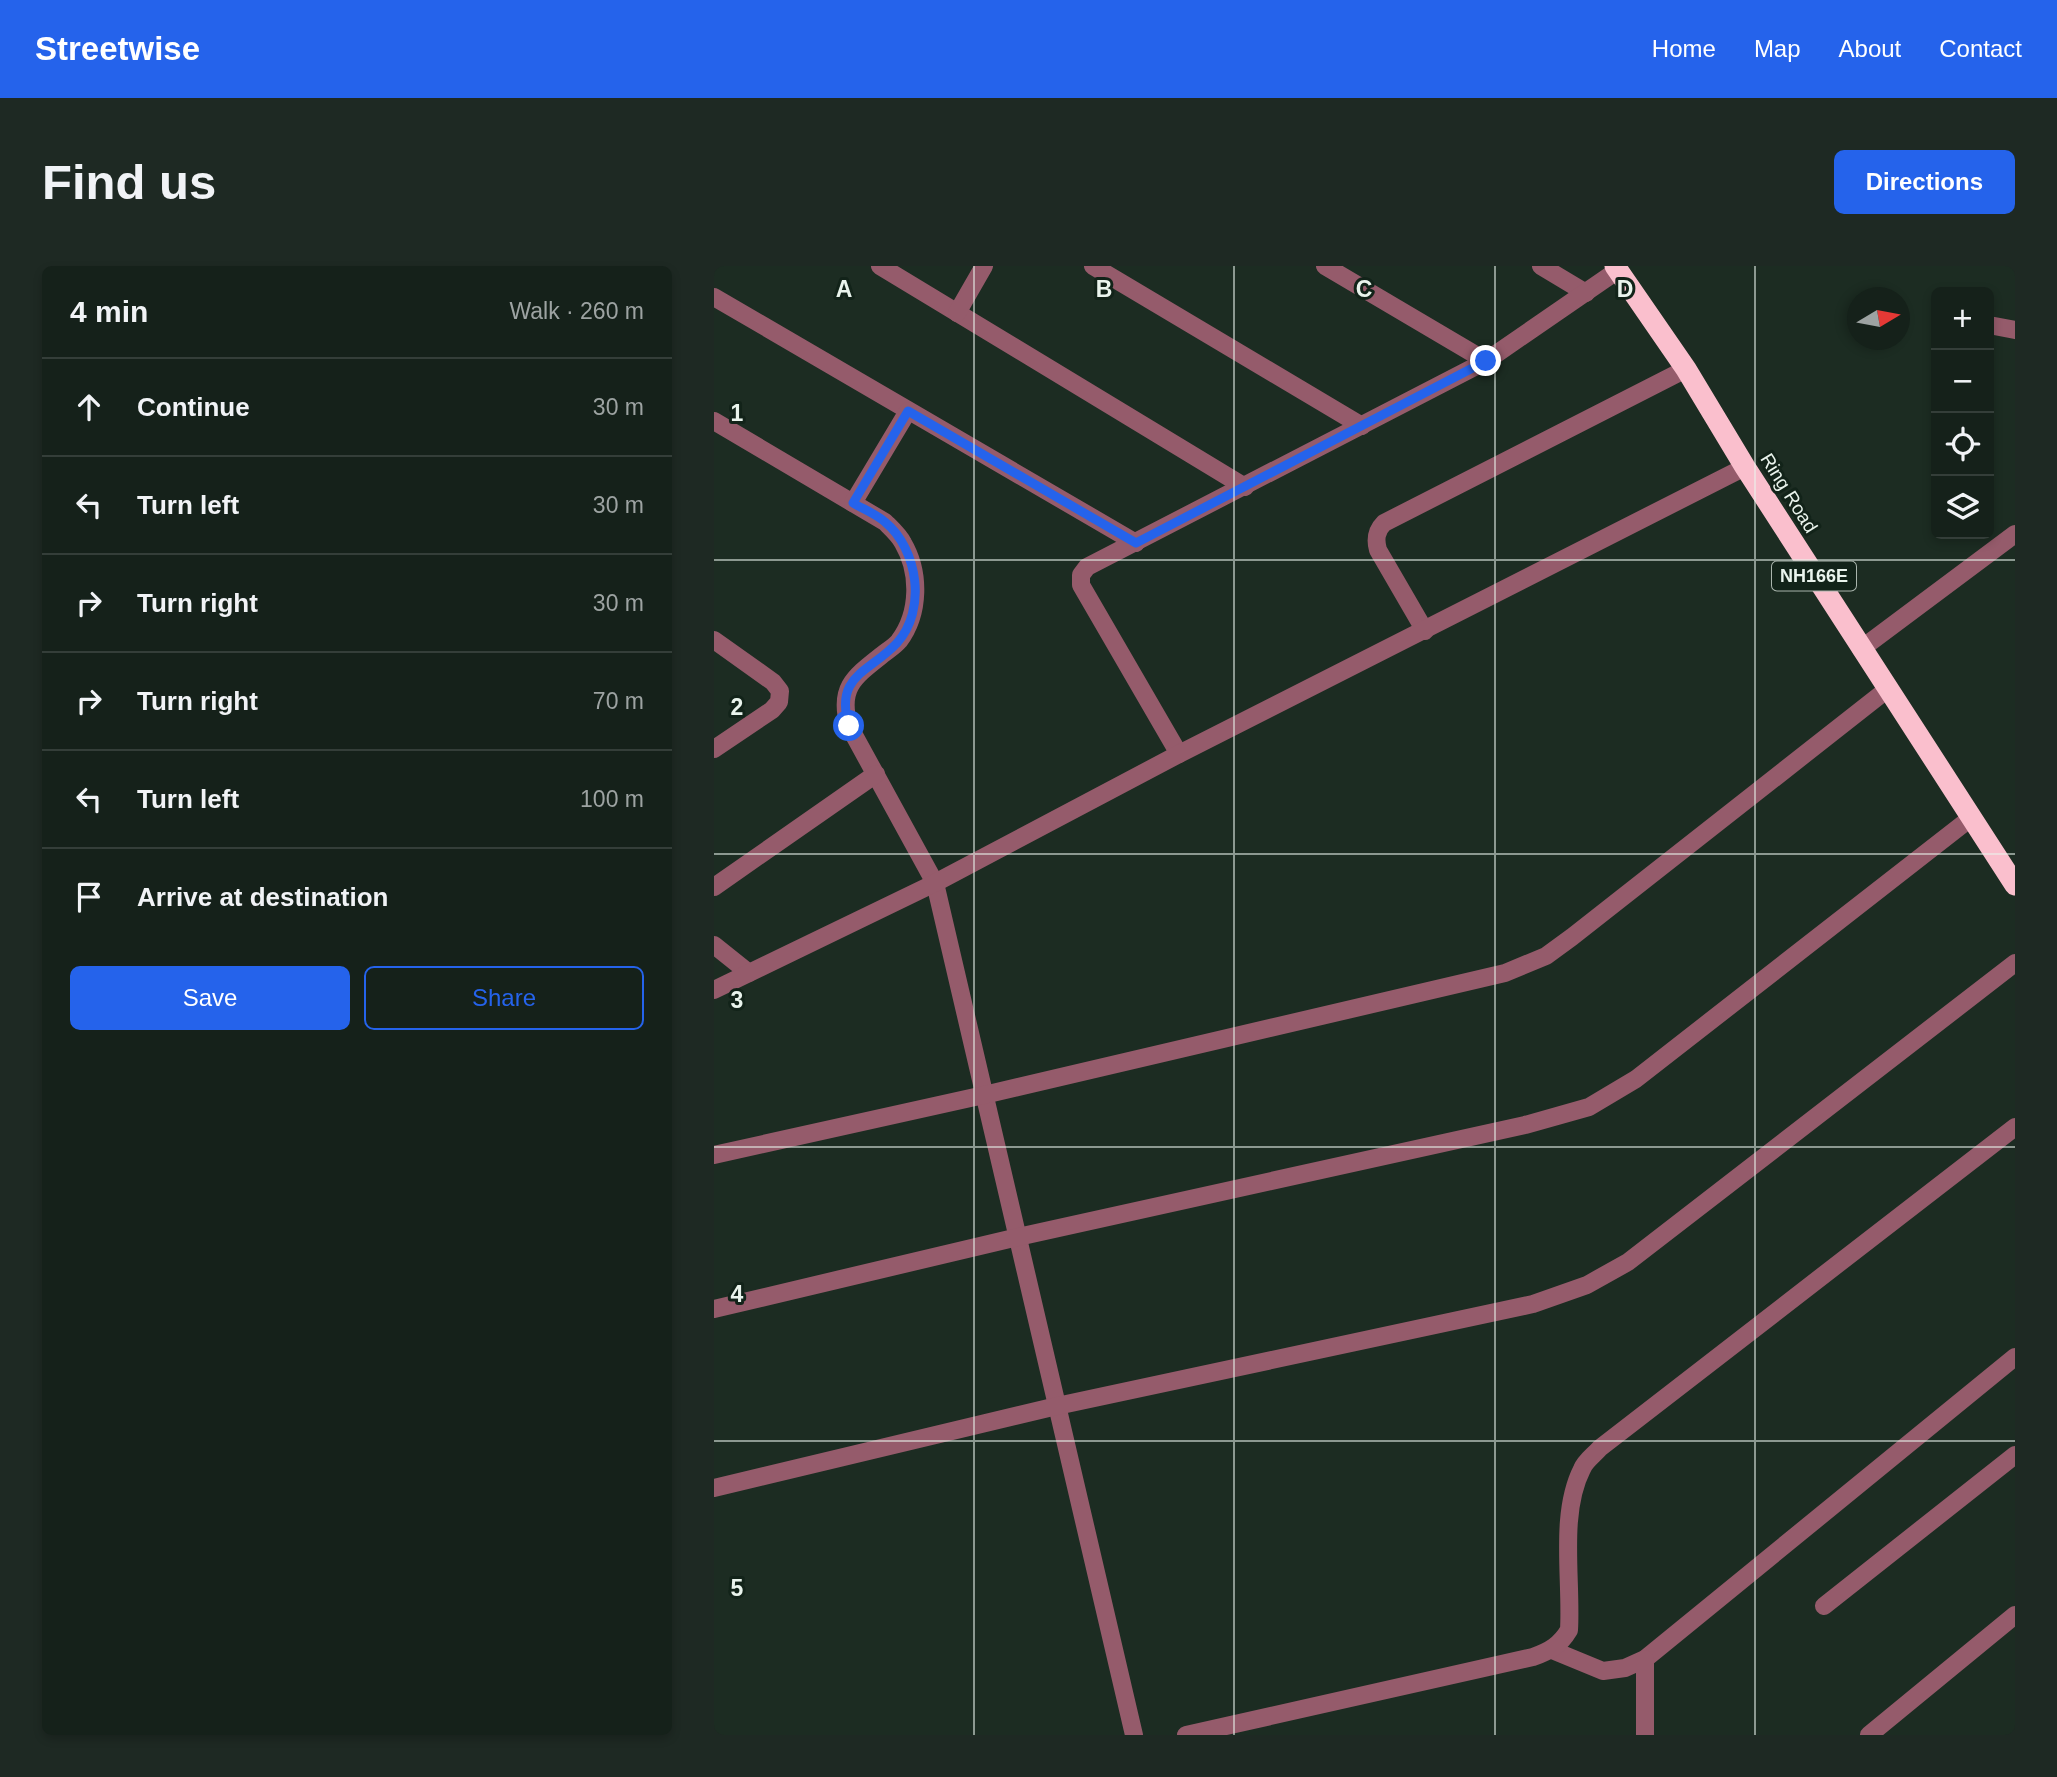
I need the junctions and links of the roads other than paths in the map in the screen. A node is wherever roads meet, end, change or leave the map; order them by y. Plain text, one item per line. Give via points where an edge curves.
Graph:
1 (880, 266) edge
2 (984, 266) edge
3 (1093, 266) edge
4 (1325, 266) edge
5 (1541, 266) edge
6 (1616, 268) edge
7 (1586, 293) junction
8 (714, 298) edge
9 (957, 313) junction
10 (1994, 326) edge
11 (2015, 330) edge
12 (1486, 361) junction
13 (1686, 369) junction
14 (908, 411) junction
15 (714, 421) edge
16 (1363, 426) junction
17 (1745, 467) junction
18 (1245, 487) junction
19 (853, 503) junction
20 (2015, 534) edge
21 (1136, 543) junction
22 (1425, 631) junction
23 (714, 640) edge
24 (1861, 649) junction
25 (1889, 688) junction
26 (714, 749) edge
27 (1179, 754) junction
28 (876, 774) junction
29 (1972, 817) junction
30 (935, 883) junction
31 (2015, 885) edge
32 (714, 887) edge
33 (714, 945) edge
34 (2015, 962) edge
35 (749, 973) junction
36 (714, 990) edge
37 (984, 1096) junction
38 (2015, 1126) edge
39 (714, 1155) edge
40 (1018, 1237) junction
41 (714, 1309) edge
42 (2015, 1357) edge
43 (1058, 1406) junction
44 (2015, 1455) edge
45 (714, 1488) edge
46 (1824, 1606) dead end
47 (2015, 1615) edge
48 (1552, 1650) junction
49 (1645, 1659) junction
50 (1134, 1735) edge
51 (1186, 1735) edge
52 (1645, 1735) edge
53 (1869, 1735) edge

1 - 9 street
2 - 9 street
3 - 16 street
4 - 12 street
5 - 7 street
6 - 7 street
6 - 13 highway, Ring Road / NH166E
7 - 12 street
8 - 14 street
9 - 18 street
10 - 11 street
12 - 16 street
13 - 17 highway, Ring Road / NH166E
13 - 22 street via 1384,523 1378,530 1378,550
14 - 19 street
14 - 21 street
15 - 19 street
16 - 18 street
17 - 22 street
17 - 24 highway, Ring Road / NH166E
18 - 21 street
19 - 28 street via 885,522 902,540 916,587 912,613 898,642 854,677 846,692 849,726
20 - 24 street
21 - 27 street via 1087,567 1081,585
22 - 27 street
23 - 26 street via 780,691 772,710
24 - 25 highway, Ring Road / NH166E
25 - 29 highway, Ring Road / NH166E
25 - 37 street via 1546,956 1505,973
27 - 30 street
28 - 30 street
28 - 32 street
29 - 31 highway, Ring Road / NH166E
29 - 40 street via 1636,1079 1589,1107
30 - 35 street
30 - 37 street
33 - 35 street
34 - 43 street via 1628,1262 1587,1285 1533,1304
35 - 36 street
37 - 39 street
37 - 40 street
38 - 48 street via 1600,1448 1583,1466 1573,1492 1569,1630
40 - 41 street
40 - 43 street
42 - 49 street
43 - 45 street
43 - 50 street
44 - 46 street
47 - 53 street
48 - 49 street via 1603,1671
48 - 51 street
49 - 52 street

